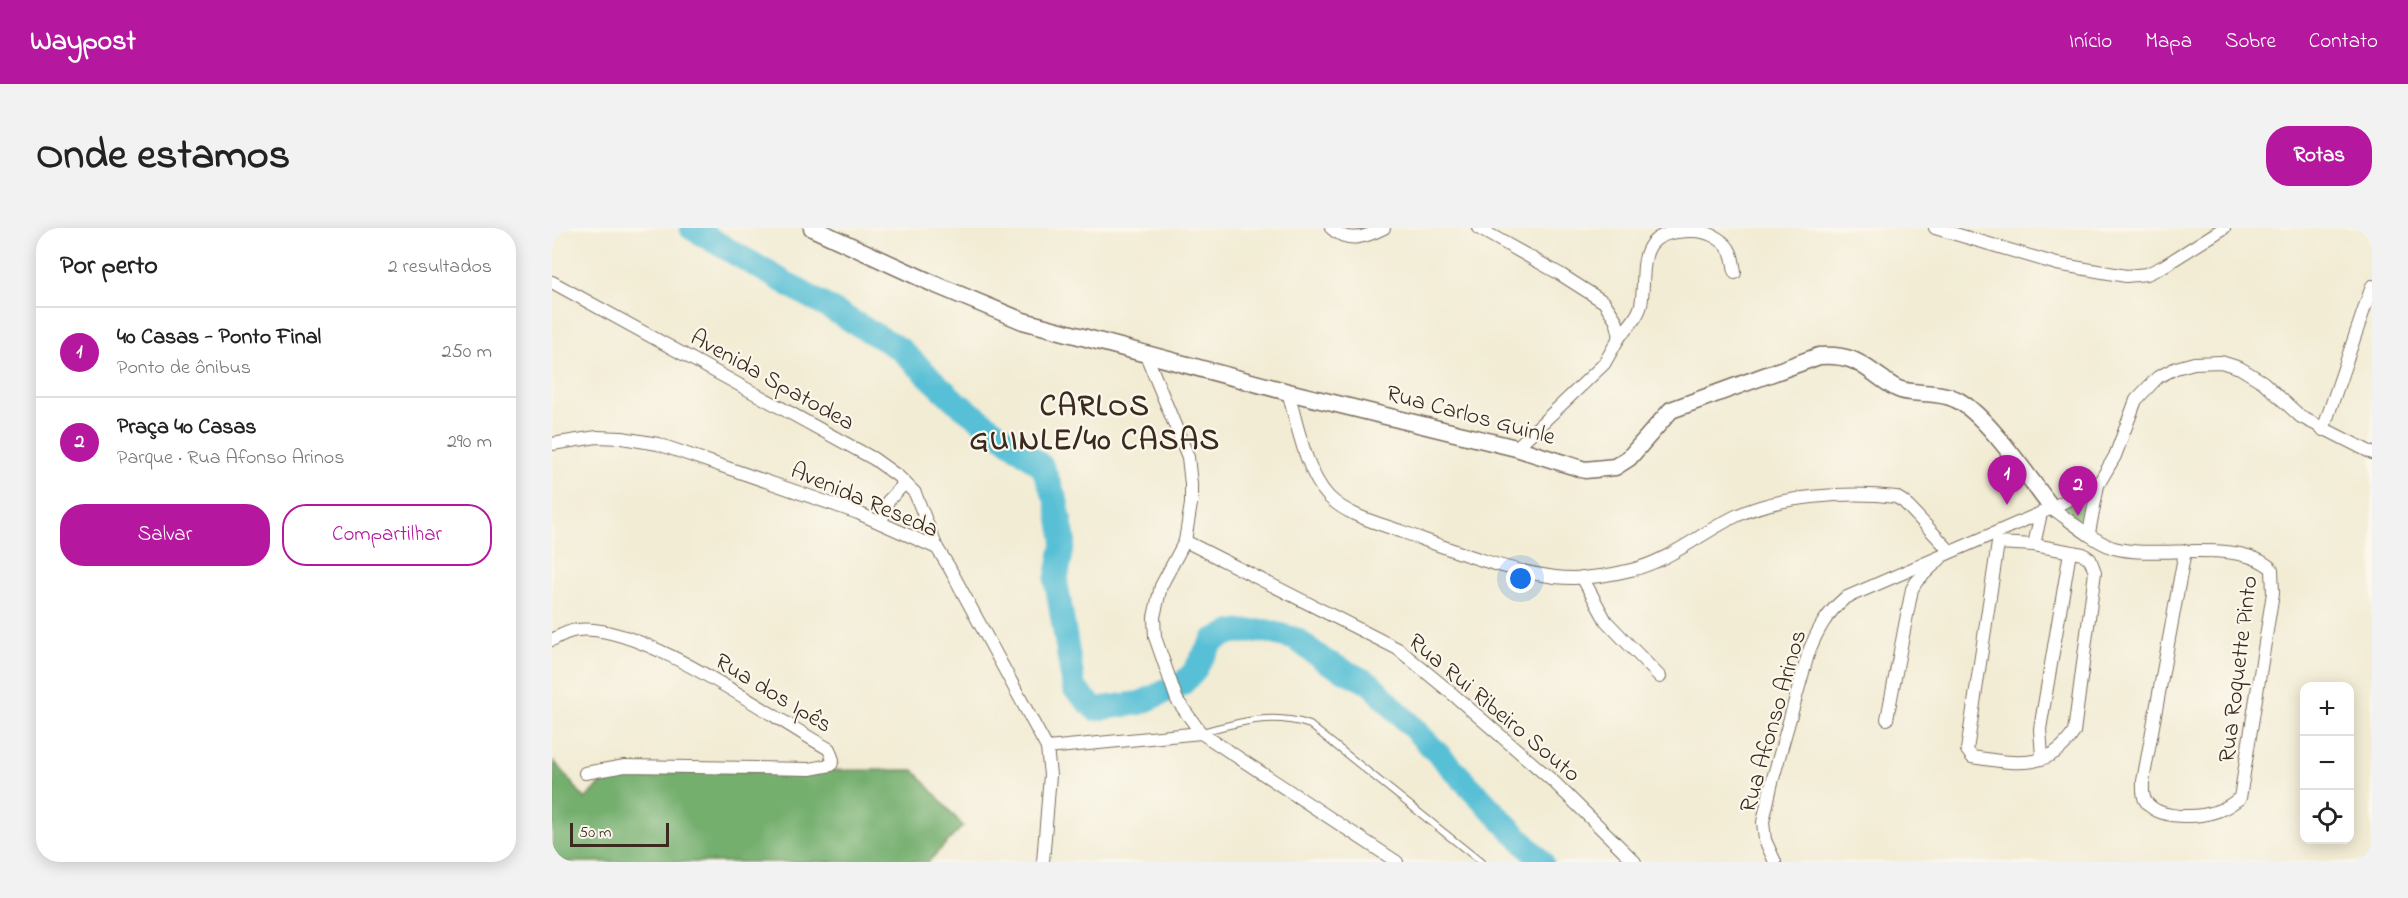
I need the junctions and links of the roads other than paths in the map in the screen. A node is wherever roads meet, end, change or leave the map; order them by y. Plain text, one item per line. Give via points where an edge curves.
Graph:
1 (812, 228) edge
2 (1331, 228) edge
3 (1384, 228) edge
4 (1478, 228) edge
5 (1935, 228) edge
6 (2224, 228) edge
7 (1735, 273) dead end
8 (552, 282) edge
9 (2372, 286) edge
10 (1620, 336) junction
11 (1146, 355) junction
12 (1288, 392) junction
13 (2323, 430) junction
14 (552, 444) edge
15 (1516, 448) junction
16 (2372, 453) edge
17 (905, 483) junction
18 (2098, 485) junction
19 (2047, 511) junction
20 (881, 523) junction
21 (2089, 533) junction
22 (1185, 541) junction
23 (2034, 545) junction
24 (937, 548) junction
25 (2185, 551) junction
26 (1947, 552) junction
27 (2070, 552) junction
28 (1582, 578) junction
29 (552, 640) edge
30 (1660, 677) dead end
31 (1887, 719) dead end
32 (1201, 733) junction
33 (1047, 748) junction
34 (2042, 757) junction
35 (585, 773) dead end
36 (1043, 862) edge
37 (1397, 862) edge
38 (1481, 862) edge
39 (1635, 862) edge
40 (1775, 862) edge

1 - 11 street, Rua Carlos Guinle via 1023,321
2 - 3 street via 1351,239
4 - 10 street via 1604,302 1616,320
5 - 6 street via 2057,264 2126,276 2147,274 2162,267
7 - 10 street via 1732,252 1708,232 1663,233 1647,252 1641,274 1640,307
8 - 17 street, Avenida Spatodea via 874,459
9 - 13 street
10 - 15 street via 1604,364
11 - 12 street, Rua Carlos Guinle
11 - 22 street via 1188,457 1191,504
12 - 15 street, Rua Carlos Guinle
12 - 28 street via 1314,474 1339,504 1358,515 1463,554 1522,571
13 - 16 street
13 - 18 street via 2240,368 2221,362 2194,363 2158,377 2136,400 2115,456
14 - 20 street, Avenida Reseda via 597,437 658,444
15 - 19 street, Rua Carlos Guinle via 1585,470 1615,467 1629,458 1671,410 1790,365 1837,355 1862,364 1900,390 1947,396 1968,407 1990,429
17 - 20 street via 888,501
17 - 24 street, Avenida Spatodea via 915,493
18 - 19 street, Rua Afonso Arinos
18 - 21 street
19 - 21 street
19 - 23 street
19 - 26 street, Rua Afonso Arinos
20 - 24 street, Avenida Reseda
21 - 25 street via 2115,549
22 - 32 street via 1161,586 1154,617 1155,637 1177,700
22 - 39 street, Rua Rui Ribeiro Souto via 1398,649 1554,782
23 - 27 street
23 - 34 street via 1998,543 1967,750 1972,757 2018,764
24 - 33 street, Avenida Reseda
25 - 25 street, Rua Roquette Pinto via 2264,561 2272,568 2273,586 2240,798 2222,810 2190,817 2171,815 2153,807 2146,801 2143,781
26 - 28 street via 1896,497 1823,497 1757,507 1661,559 1626,571
26 - 31 street via 1912,590
26 - 40 street, Rua Afonso Arinos via 1845,597 1817,632 1772,782 1764,822 1764,840
27 - 34 street via 2040,729
27 - 34 street via 2090,559 2095,586 2074,732 2060,751
28 - 30 street via 1606,621
29 - 35 street, Rua dos Ipês via 578,630 604,631 646,644 828,749 833,760 831,765 810,769 636,766
32 - 33 street
32 - 37 street
32 - 38 lane via 1281,717 1310,725
33 - 36 street, Avenida Reseda via 1050,776

